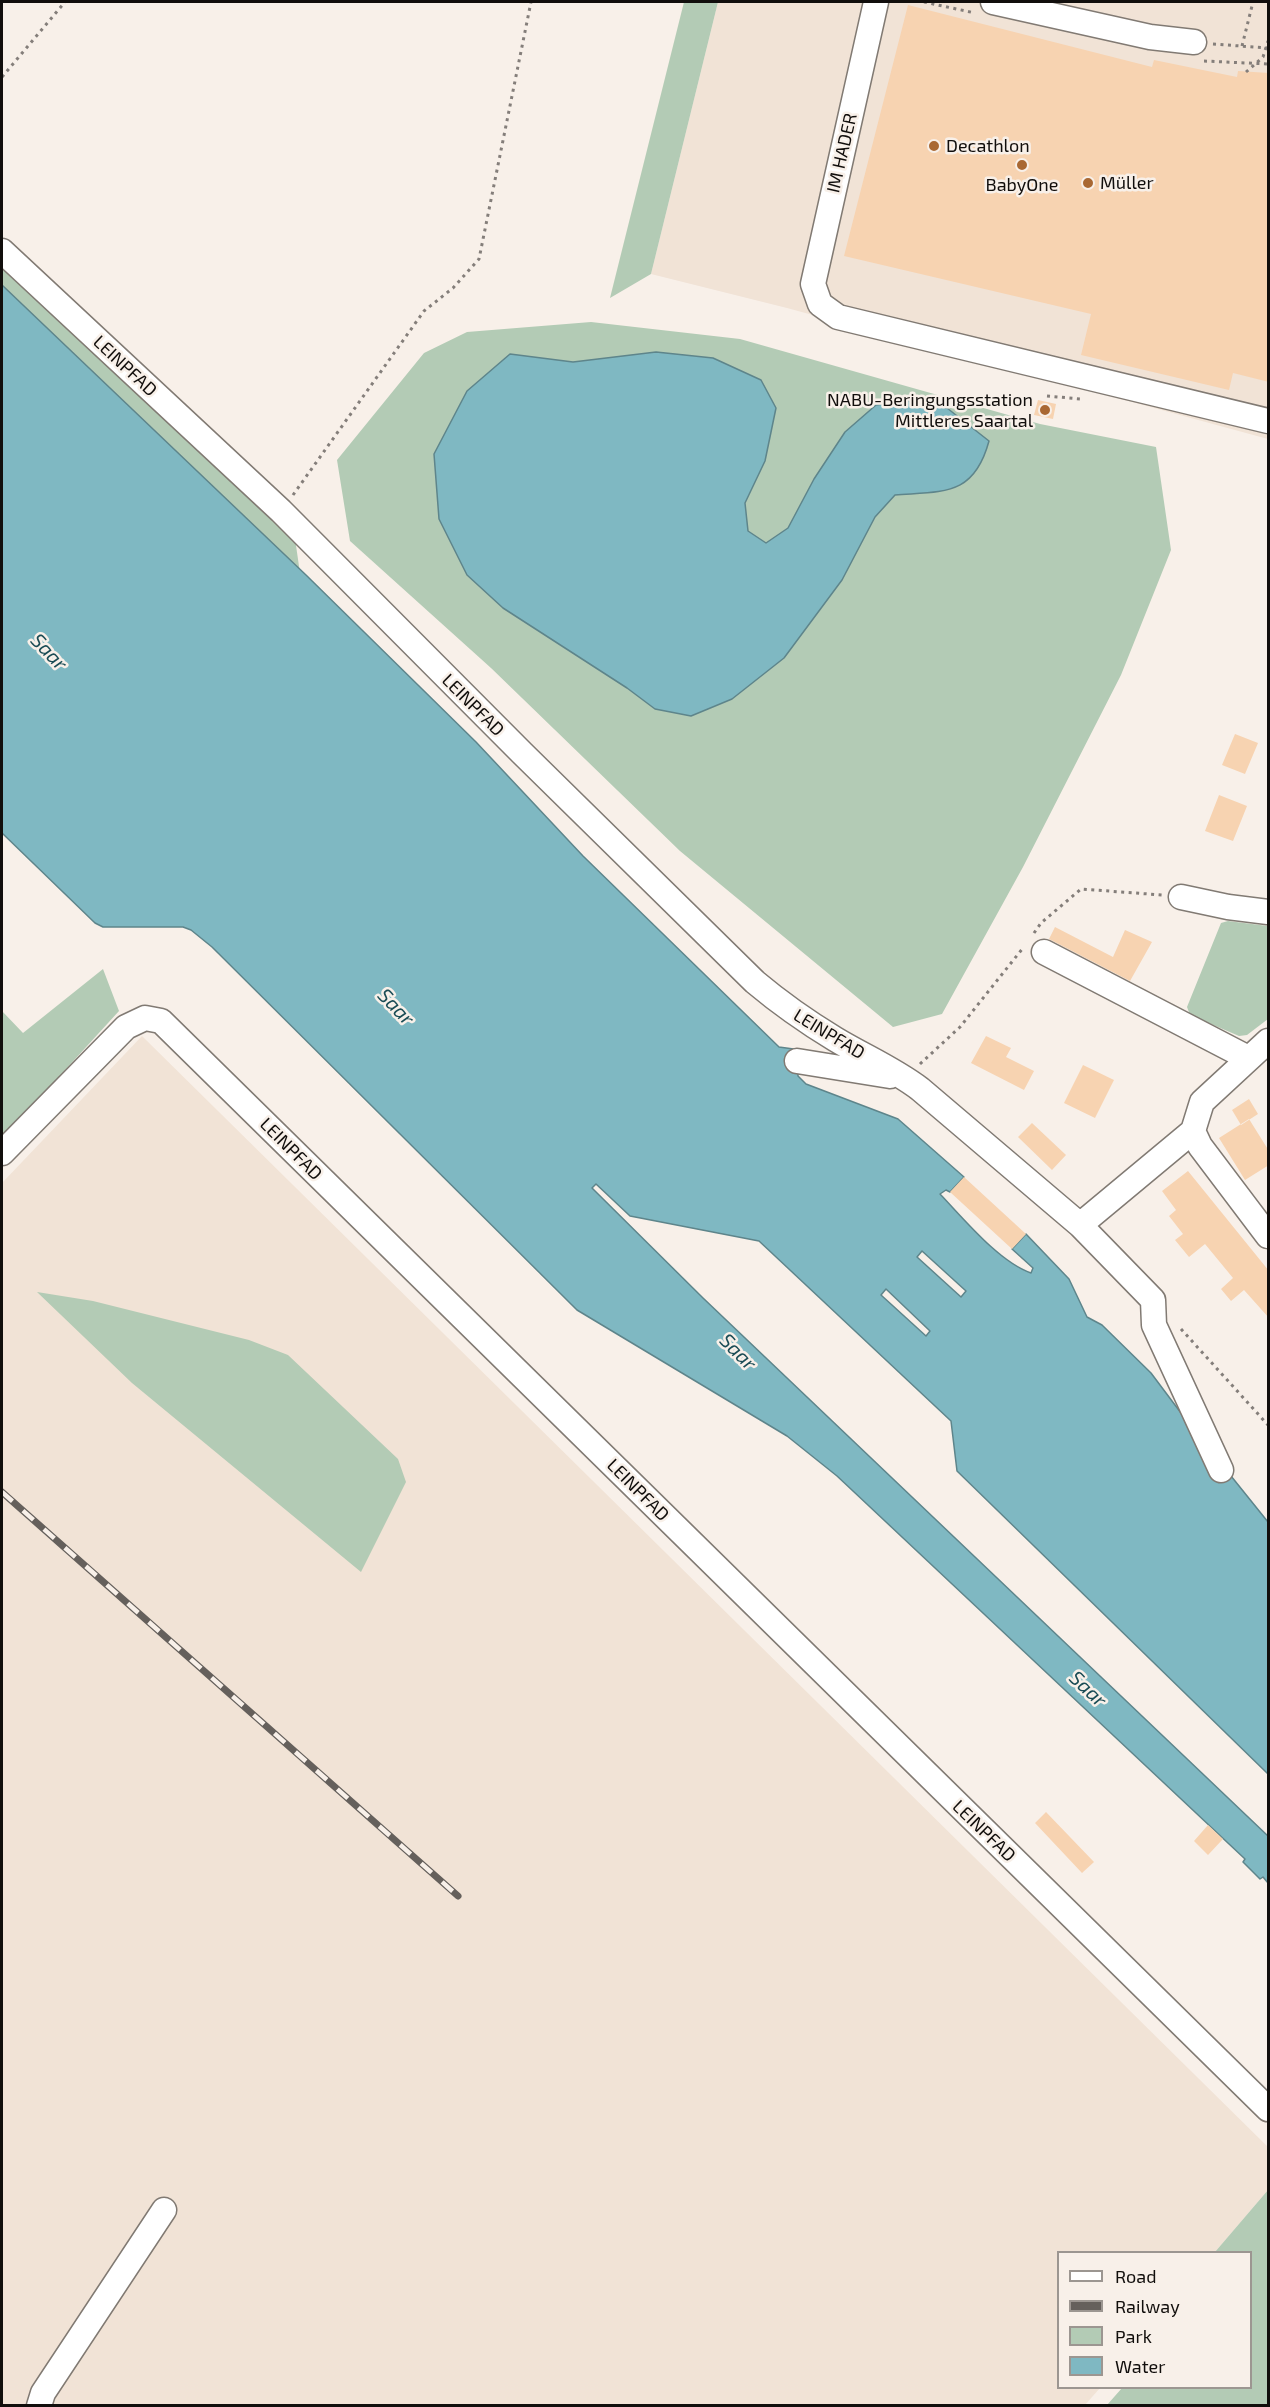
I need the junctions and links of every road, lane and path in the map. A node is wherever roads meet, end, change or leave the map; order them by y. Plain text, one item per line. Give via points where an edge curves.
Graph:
1 (65, 2) edge
2 (531, 2) edge
3 (876, 2) edge
4 (993, 2) edge
5 (1252, 2) edge
6 (1194, 42) joint
7 (1269, 42) edge
8 (1242, 46) junction
9 (1268, 48) edge
10 (1246, 72) dead end
11 (2, 77) edge
12 (2, 250) edge
13 (1269, 421) edge
14 (281, 511) junction
15 (1181, 897) joint
16 (1269, 912) edge
17 (1034, 944) junction
18 (1269, 1041) edge
19 (1248, 1058) junction
20 (797, 1062) dead end
21 (906, 1078) junction
22 (1193, 1131) junction
23 (2, 1153) edge
24 (1080, 1225) junction
25 (1269, 1236) edge
26 (1176, 1325) dead end
27 (1269, 1425) edge
28 (1221, 1470) dead end
29 (1269, 2109) edge
30 (164, 2210) dead end
31 (39, 2406) edge

1 - 11 path
2 - 14 path via 479,259 453,288 424,311
3 - 13 street, IM HADER via 813,284 820,304 838,317
4 - 6 street via 1150,38
5 - 8 path
6 - 8 path
7 - 9 path
8 - 9 path
9 - 10 path
12 - 14 street, LEINPFAD
14 - 21 street, LEINPFAD via 755,982 835,1039
15 - 16 street
15 - 17 path via 1081,889 1041,923
17 - 19 street
17 - 21 path via 960,1027
18 - 19 street
19 - 22 street via 1202,1102
20 - 21 street
21 - 24 street, LEINPFAD
22 - 24 street
22 - 25 street via 1200,1146
23 - 29 street, LEINPFAD via 126,1027 145,1018 161,1021
24 - 28 street, LEINPFAD via 1153,1299 1155,1325
26 - 27 path
30 - 31 street via 43,2393

